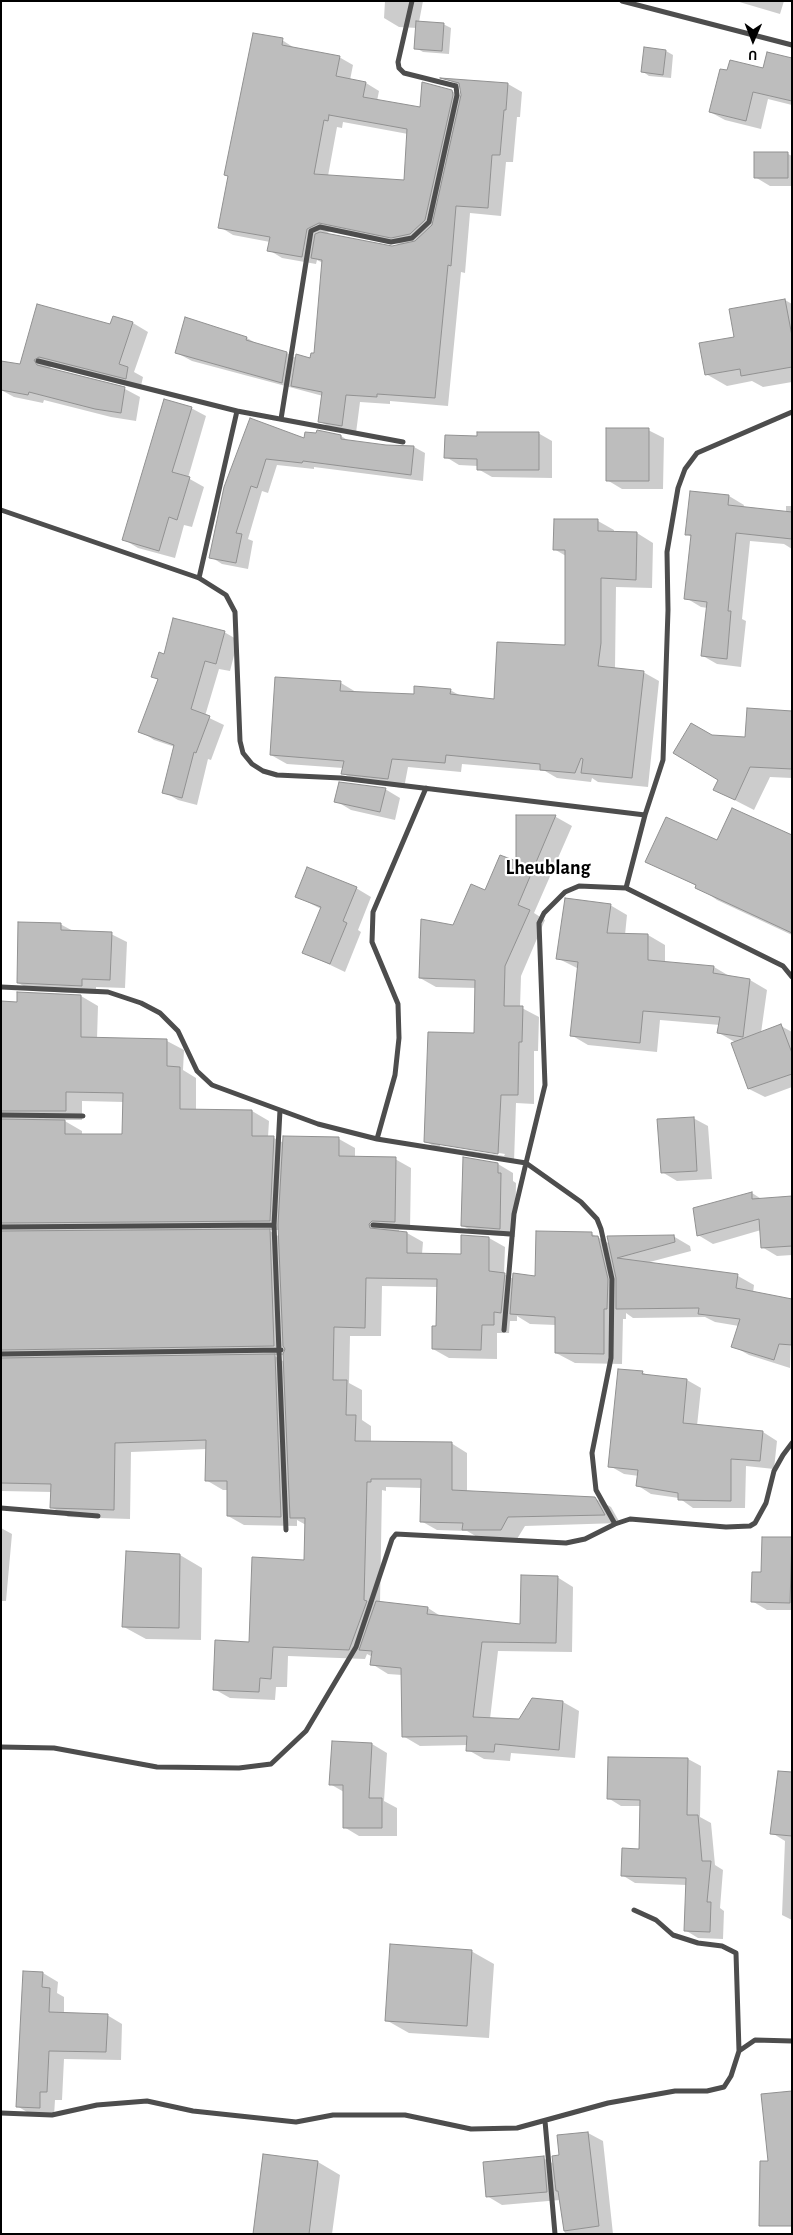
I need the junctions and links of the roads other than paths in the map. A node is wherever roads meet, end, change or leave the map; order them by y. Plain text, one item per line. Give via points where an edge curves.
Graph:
1 (412, 1) edge
2 (622, 1) edge
3 (792, 46) edge
4 (38, 361) dead end
5 (237, 411) junction
6 (792, 412) edge
7 (280, 419) junction
8 (403, 442) dead end
9 (1, 510) edge
10 (199, 578) junction
11 (426, 788) junction
12 (645, 815) junction
13 (626, 888) junction
14 (792, 976) edge
15 (1, 987) edge
16 (280, 1110) junction
17 (1, 1115) edge
18 (83, 1116) dead end
19 (376, 1139) junction
20 (526, 1163) junction
21 (274, 1225) junction
22 (373, 1225) dead end
23 (1, 1227) edge
24 (511, 1234) junction
25 (504, 1330) dead end
26 (281, 1350) junction
27 (1, 1354) edge
28 (792, 1443) edge
29 (1, 1508) edge
30 (98, 1516) dead end
31 (615, 1524) junction
32 (286, 1530) dead end
33 (1, 1747) edge
34 (634, 1910) dead end
35 (792, 2041) edge
36 (739, 2051) junction
37 (1, 2113) edge
38 (545, 2121) junction
39 (555, 2234) edge

1 - 7 street via 399,68 404,73 456,86 457,95 429,222 412,238 391,242 320,227 311,231
2 - 3 street
4 - 5 street
5 - 7 street
5 - 10 street
6 - 12 street via 697,453 685,468 678,488 667,552 663,760
7 - 8 street
9 - 10 street
10 - 11 street via 226,595 235,612 240,741 252,764 277,775
11 - 12 street
11 - 19 street via 373,912 372,942 398,1004 399,1038 394,1075
12 - 13 street
13 - 14 street via 783,966
13 - 20 street via 571,888 544,913 539,923 545,1085
15 - 16 street via 108,992 141,1002 178,1031 197,1071 212,1085
16 - 19 street
16 - 21 street
17 - 18 street
19 - 20 street
20 - 24 street
20 - 31 street via 582,1202 601,1229 612,1279 611,1358 592,1453 596,1490
21 - 23 street
21 - 26 street
22 - 24 street
24 - 25 street
26 - 27 street
26 - 32 street
28 - 31 street via 774,1471 766,1503 750,1526 630,1519
29 - 30 street
31 - 33 street via 585,1539 566,1543 396,1534 356,1646 306,1730 271,1764 239,1768 157,1767 54,1748
34 - 36 street via 656,1920 673,1935 722,1946 736,1953
35 - 36 street via 755,2040
36 - 38 street via 724,2087 675,2091 608,2103
37 - 38 street via 52,2115 97,2105 148,2101 193,2111 296,2122 333,2115 405,2115 471,2129 517,2128
38 - 39 street

